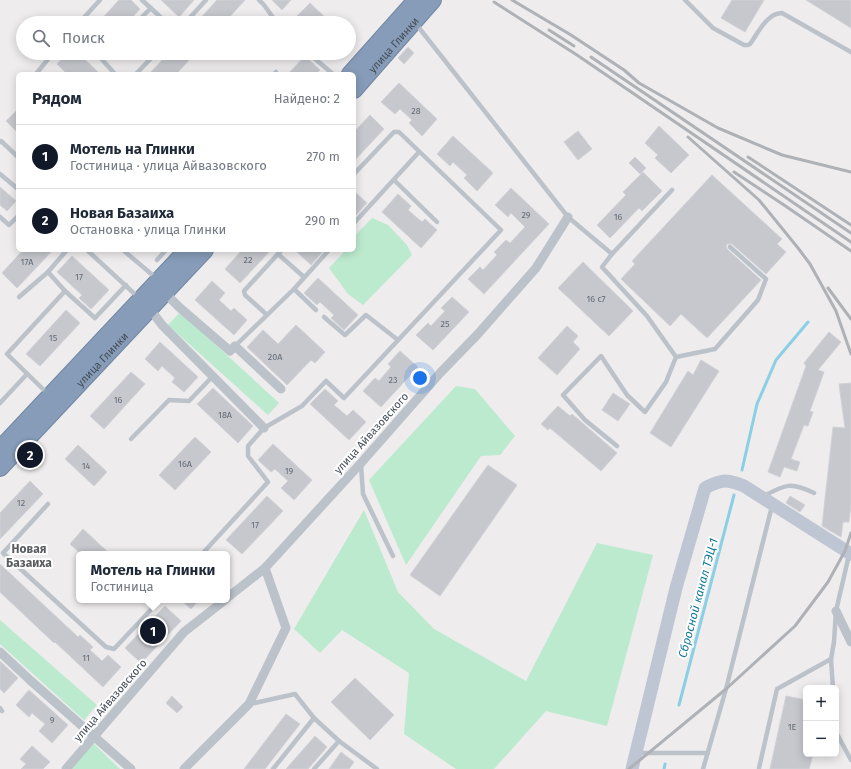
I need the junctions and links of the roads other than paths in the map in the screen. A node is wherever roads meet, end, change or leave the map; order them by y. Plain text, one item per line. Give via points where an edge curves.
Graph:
1 (100, 0) edge
2 (142, 0) edge
3 (206, 0) edge
4 (259, 0) edge
5 (416, 0) edge
6 (433, 0) edge
7 (685, 0) edge
8 (151, 8) junction
9 (85, 16) edge
10 (143, 16) edge
11 (159, 16) edge
12 (191, 16) edge
13 (272, 16) edge
14 (410, 18) junction
15 (851, 52) edge
16 (48, 60) edge
17 (103, 60) edge
18 (149, 60) edge
19 (316, 60) edge
20 (39, 72) edge
21 (112, 72) edge
22 (138, 72) edge
23 (331, 72) edge
24 (352, 72) edge
25 (356, 87) edge
26 (0, 141) edge
27 (419, 152) junction
28 (16, 156) edge
29 (356, 172) edge
30 (0, 174) edge
31 (394, 180) junction
32 (16, 187) edge
33 (672, 190) dead end
34 (0, 217) edge
35 (568, 217) junction
36 (16, 218) edge
37 (356, 221) edge
38 (437, 222) dead end
39 (730, 247) dead end
40 (65, 252) edge
41 (89, 252) edge
42 (125, 252) edge
43 (164, 252) edge
44 (186, 252) edge
45 (203, 252) edge
46 (327, 252) edge
47 (278, 254) joint
48 (612, 254) junction
49 (157, 260) dead end
50 (48, 272) junction
51 (304, 277) junction
52 (126, 285) junction
53 (162, 287) junction
54 (294, 289) junction
55 (65, 291) junction
56 (19, 297) dead end
57 (145, 304) junction
58 (316, 310) dead end
59 (266, 314) junction
60 (324, 317) dead end
61 (398, 340) junction
62 (233, 348) junction
63 (676, 357) junction
64 (27, 374) junction
65 (212, 377) junction
66 (281, 389) dead end
67 (50, 396) junction
68 (0, 403) edge
69 (264, 428) junction
70 (131, 440) dead end
71 (617, 446) dead end
72 (0, 449) edge
73 (361, 464) junction
74 (0, 468) edge
75 (814, 493) dead end
76 (768, 501) junction
77 (48, 504) dead end
78 (205, 551) edge
79 (850, 552) edge
80 (393, 556) dead end
81 (265, 568) junction
82 (230, 596) edge
83 (157, 603) edge
84 (221, 603) edge
85 (836, 611) junction
86 (851, 642) edge
87 (0, 652) edge
88 (831, 659) junction
89 (833, 685) edge
90 (249, 704) junction
91 (314, 718) junction
92 (95, 736) junction
93 (839, 739) edge
94 (339, 741) junction
95 (636, 753) junction
96 (708, 753) junction
97 (851, 760) edge
98 (759, 768) edge
99 (66, 769) edge
100 (131, 769) edge
101 (184, 769) edge
102 (272, 769) edge
103 (314, 769) edge
104 (377, 769) edge
105 (632, 769) edge
106 (703, 769) edge

1 - 9 lane
2 - 8 lane
3 - 12 lane
4 - 13 lane
5 - 14 highway, улица Глинки
6 - 14 highway, улица Глинки
7 - 15 lane via 713,28 744,45 750,44 770,16 782,13
8 - 10 lane
8 - 11 lane
14 - 24 highway, улица Глинки
14 - 25 highway, улица Глинки
14 - 35 lane
16 - 20 lane
17 - 21 lane
18 - 22 lane
19 - 23 lane
26 - 28 lane
27 - 29 lane via 399,132 394,132
27 - 31 lane
27 - 61 lane via 501,230
30 - 32 lane
31 - 37 lane
31 - 38 lane
33 - 48 lane
34 - 36 lane via 9,225
35 - 48 lane
35 - 73 street, улица Айвазовского via 536,268
39 - 63 lane via 766,279 758,300 715,349
40 - 50 lane
41 - 52 lane
42 - 53 lane
43 - 49 lane
44 - 53 highway, улица Глинки
45 - 53 highway, улица Глинки
46 - 51 lane
47 - 51 lane
47 - 59 lane via 244,291 245,295
48 - 63 lane via 602,267 647,316
50 - 55 lane
50 - 56 lane
51 - 54 lane
52 - 55 lane via 95,318
52 - 57 lane
53 - 57 highway, улица Глинки
53 - 62 street via 179,307
54 - 58 lane
54 - 59 lane
55 - 64 lane via 6,354
57 - 65 street
57 - 67 highway, улица Глинки
57 - 74 highway, улица Глинки
59 - 62 lane
60 - 61 lane via 345,335 366,315
61 - 69 lane via 344,398 326,381 302,406
62 - 66 street
63 - 71 lane via 666,382 645,412 627,395 601,356 563,395 585,420
64 - 67 lane
64 - 68 lane
65 - 69 street
65 - 70 lane via 189,401 168,400
67 - 72 highway, улица Глинки
69 - 78 lane via 248,446 248,456 268,482
73 - 80 lane via 363,494
73 - 81 street, улица Айвазовского
75 - 76 lane via 798,486 780,487
76 - 79 main road
76 - 95 main road via 730,480 719,481 705,488 676,588
76 - 96 lane via 726,689
77 - 83 lane via 3,553 106,647 114,649
79 - 85 lane
81 - 82 street, улица Айвазовского
81 - 90 street via 286,628
84 - 92 street, улица Айвазовского via 184,632
85 - 86 street
85 - 88 lane
87 - 92 street
88 - 89 lane
88 - 98 lane via 777,689
90 - 91 lane via 295,694
90 - 101 street
91 - 94 lane
91 - 102 lane
92 - 99 street, улица Айвазовского
92 - 100 street
93 - 97 lane
94 - 103 lane
94 - 104 lane
95 - 96 lane
95 - 105 main road
96 - 106 lane

